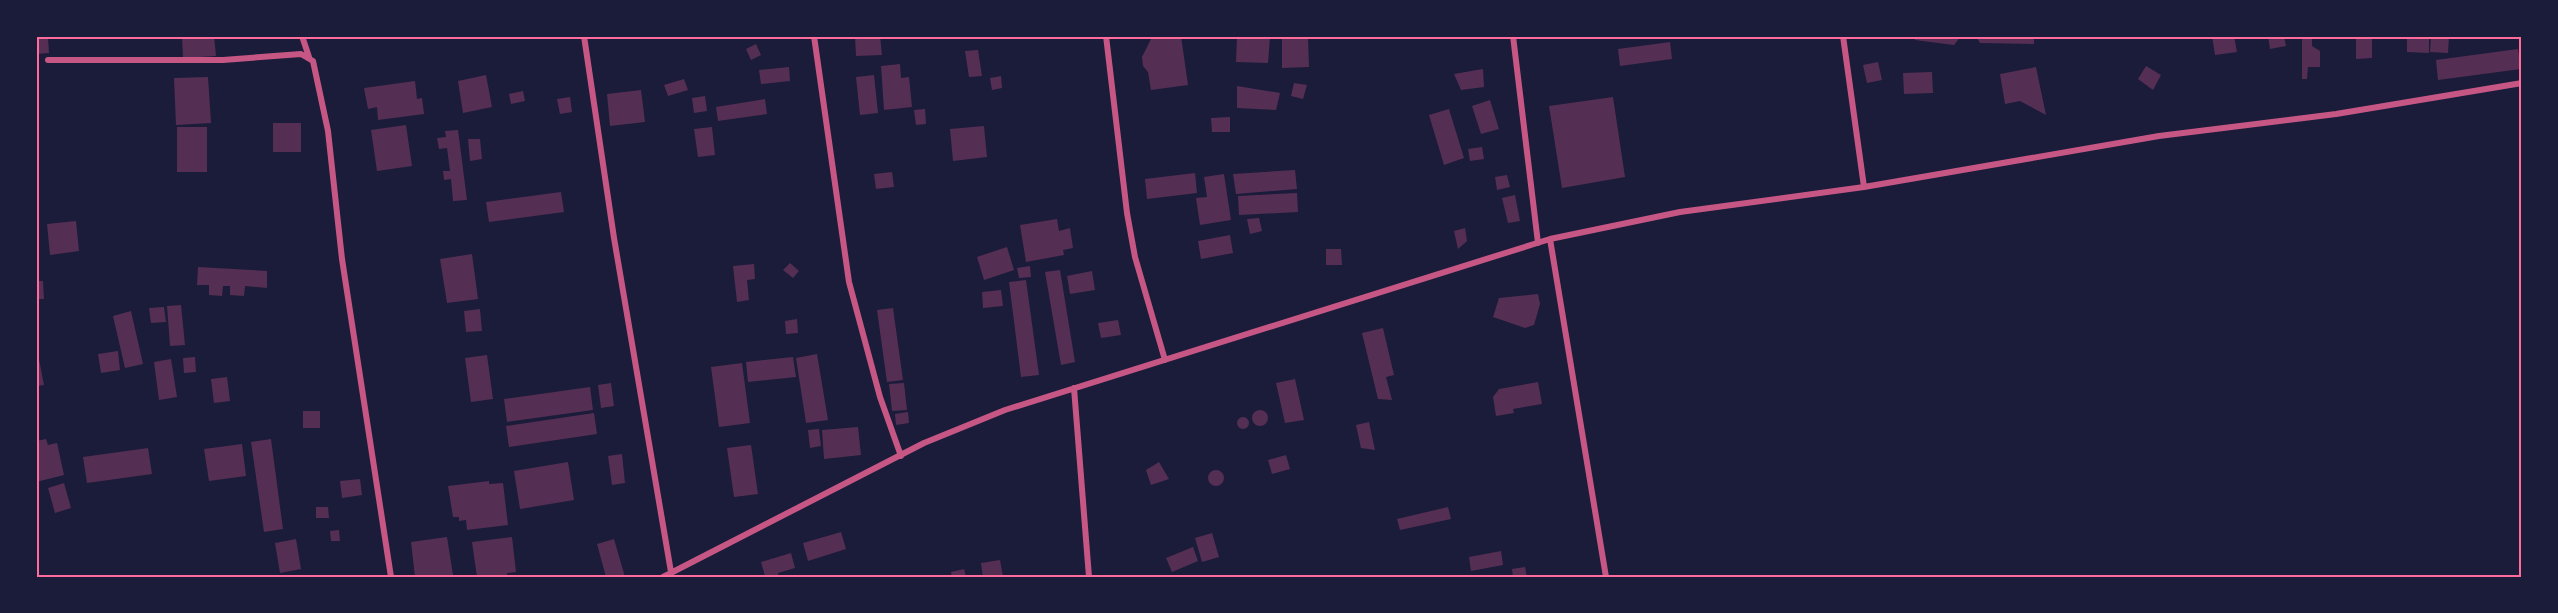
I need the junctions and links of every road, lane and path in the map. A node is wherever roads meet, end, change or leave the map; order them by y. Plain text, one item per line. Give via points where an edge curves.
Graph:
1 (302, 36) edge
2 (584, 36) edge
3 (814, 36) edge
4 (1106, 36) edge
5 (1513, 36) edge
6 (1843, 36) edge
7 (309, 57) junction
8 (48, 60) dead end
9 (2522, 83) edge
10 (1864, 187) junction
11 (1550, 239) junction
12 (1538, 243) junction
13 (1166, 360) junction
14 (1074, 388) junction
15 (901, 456) junction
16 (671, 572) junction
17 (391, 577) edge
18 (663, 577) edge
19 (1089, 577) edge
20 (1606, 577) edge

1 - 7 street
2 - 16 street
3 - 15 street via 849,282 880,397
4 - 13 street via 1127,213
5 - 12 street
6 - 10 street
7 - 8 street via 301,54 223,60
7 - 17 street via 315,65 328,131 342,259
9 - 10 street via 2336,114 2159,136
10 - 11 street via 1680,212
11 - 12 street
11 - 20 street
12 - 13 street
13 - 14 street
14 - 15 street via 1005,410
14 - 19 street
15 - 16 street
16 - 18 street

